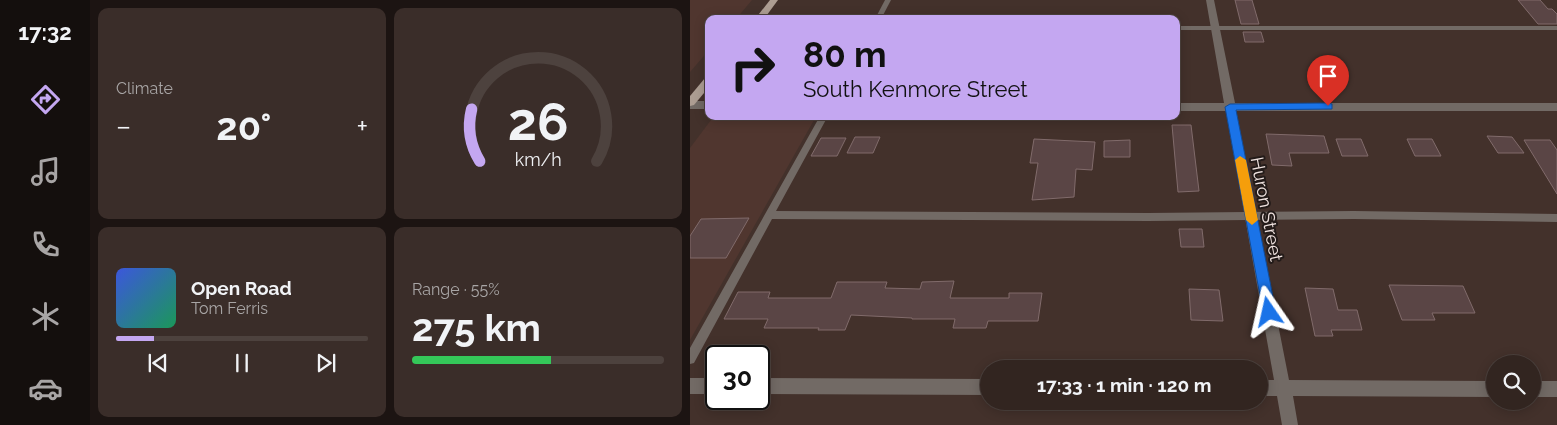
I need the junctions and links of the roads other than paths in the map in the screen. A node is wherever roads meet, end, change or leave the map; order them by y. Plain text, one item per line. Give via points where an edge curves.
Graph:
1 (774, 0) edge
2 (888, 0) edge
3 (1210, 0) edge
4 (762, 15) edge
5 (880, 15) edge
6 (1180, 28) edge
7 (1215, 28) junction
8 (1557, 28) edge
9 (705, 85) edge
10 (690, 104) edge
11 (705, 105) edge
12 (1180, 107) edge
13 (1230, 107) junction
14 (1557, 107) edge
15 (822, 120) edge
16 (770, 215) junction
17 (1251, 217) junction
18 (1557, 218) edge
19 (690, 359) edge
20 (690, 386) edge
21 (705, 386) edge
22 (770, 386) edge
23 (980, 387) edge
24 (1268, 388) edge
25 (1284, 388) junction
26 (1486, 389) edge
27 (1541, 389) edge
28 (1557, 389) edge
29 (1290, 425) edge

1 - 4 main road
2 - 5 lane
3 - 7 street, Huron Street
6 - 7 lane
7 - 8 lane
7 - 13 street, Huron Street
9 - 10 main road
10 - 11 street
12 - 13 street
13 - 14 street
13 - 17 street, Huron Street
15 - 16 lane
16 - 17 lane
16 - 19 lane
17 - 18 lane
17 - 25 street, Huron Street
20 - 21 street
22 - 23 street
24 - 25 street
25 - 26 street
25 - 29 street, Huron Street
27 - 28 street

